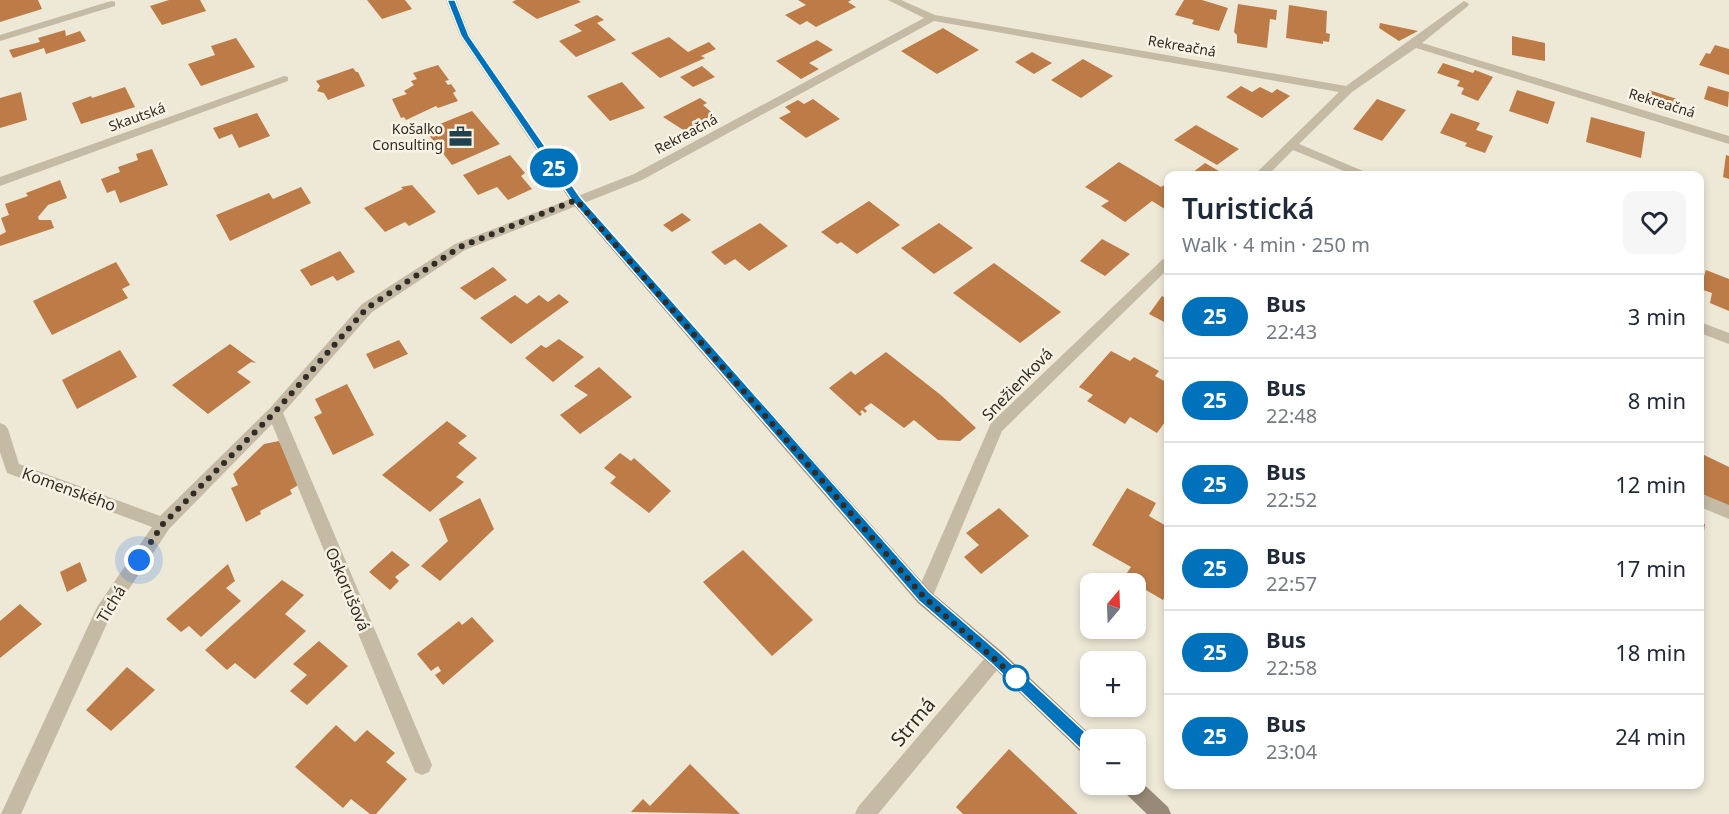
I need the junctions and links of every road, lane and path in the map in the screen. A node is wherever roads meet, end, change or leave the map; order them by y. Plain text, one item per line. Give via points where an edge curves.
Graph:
1 (451, 0) edge
2 (893, 0) edge
3 (111, 3) dead end
4 (1464, 4) dead end
5 (932, 18) junction
6 (0, 38) edge
7 (1414, 44) junction
8 (284, 79) dead end
9 (1348, 90) junction
10 (1729, 140) edge
11 (1290, 145) junction
12 (1264, 171) edge
13 (1356, 171) edge
14 (0, 182) edge
15 (576, 200) junction
16 (1164, 266) edge
17 (1704, 329) edge
18 (1729, 339) edge
19 (275, 412) junction
20 (0, 429) edge
21 (7, 471) edge
22 (1704, 502) edge
23 (1729, 512) edge
24 (163, 524) junction
25 (924, 597) junction
26 (996, 658) junction
27 (1080, 738) edge
28 (422, 765) dead end
29 (1141, 795) edge
30 (11, 814) edge
31 (865, 814) edge
32 (1161, 814) edge

1 - 15 street via 465,36
2 - 5 street, Rekreačná
3 - 6 street
4 - 7 street
5 - 9 street, Rekreačná
5 - 15 street, Rekreačná via 638,177
7 - 9 street
7 - 10 street, Rekreačná
8 - 14 street, Skautská
9 - 11 street
11 - 12 street
11 - 13 street
15 - 19 street, Tichá via 460,247 367,308
15 - 25 street
16 - 25 street, Snežienková via 996,427
17 - 18 street
19 - 24 street, Tichá
19 - 28 street, Oskorušová
20 - 21 street, Komenského
21 - 24 street, Komenského
22 - 23 street
24 - 30 street, Tichá via 103,613
25 - 26 street
26 - 27 street
26 - 31 street, Strmá
29 - 32 street

